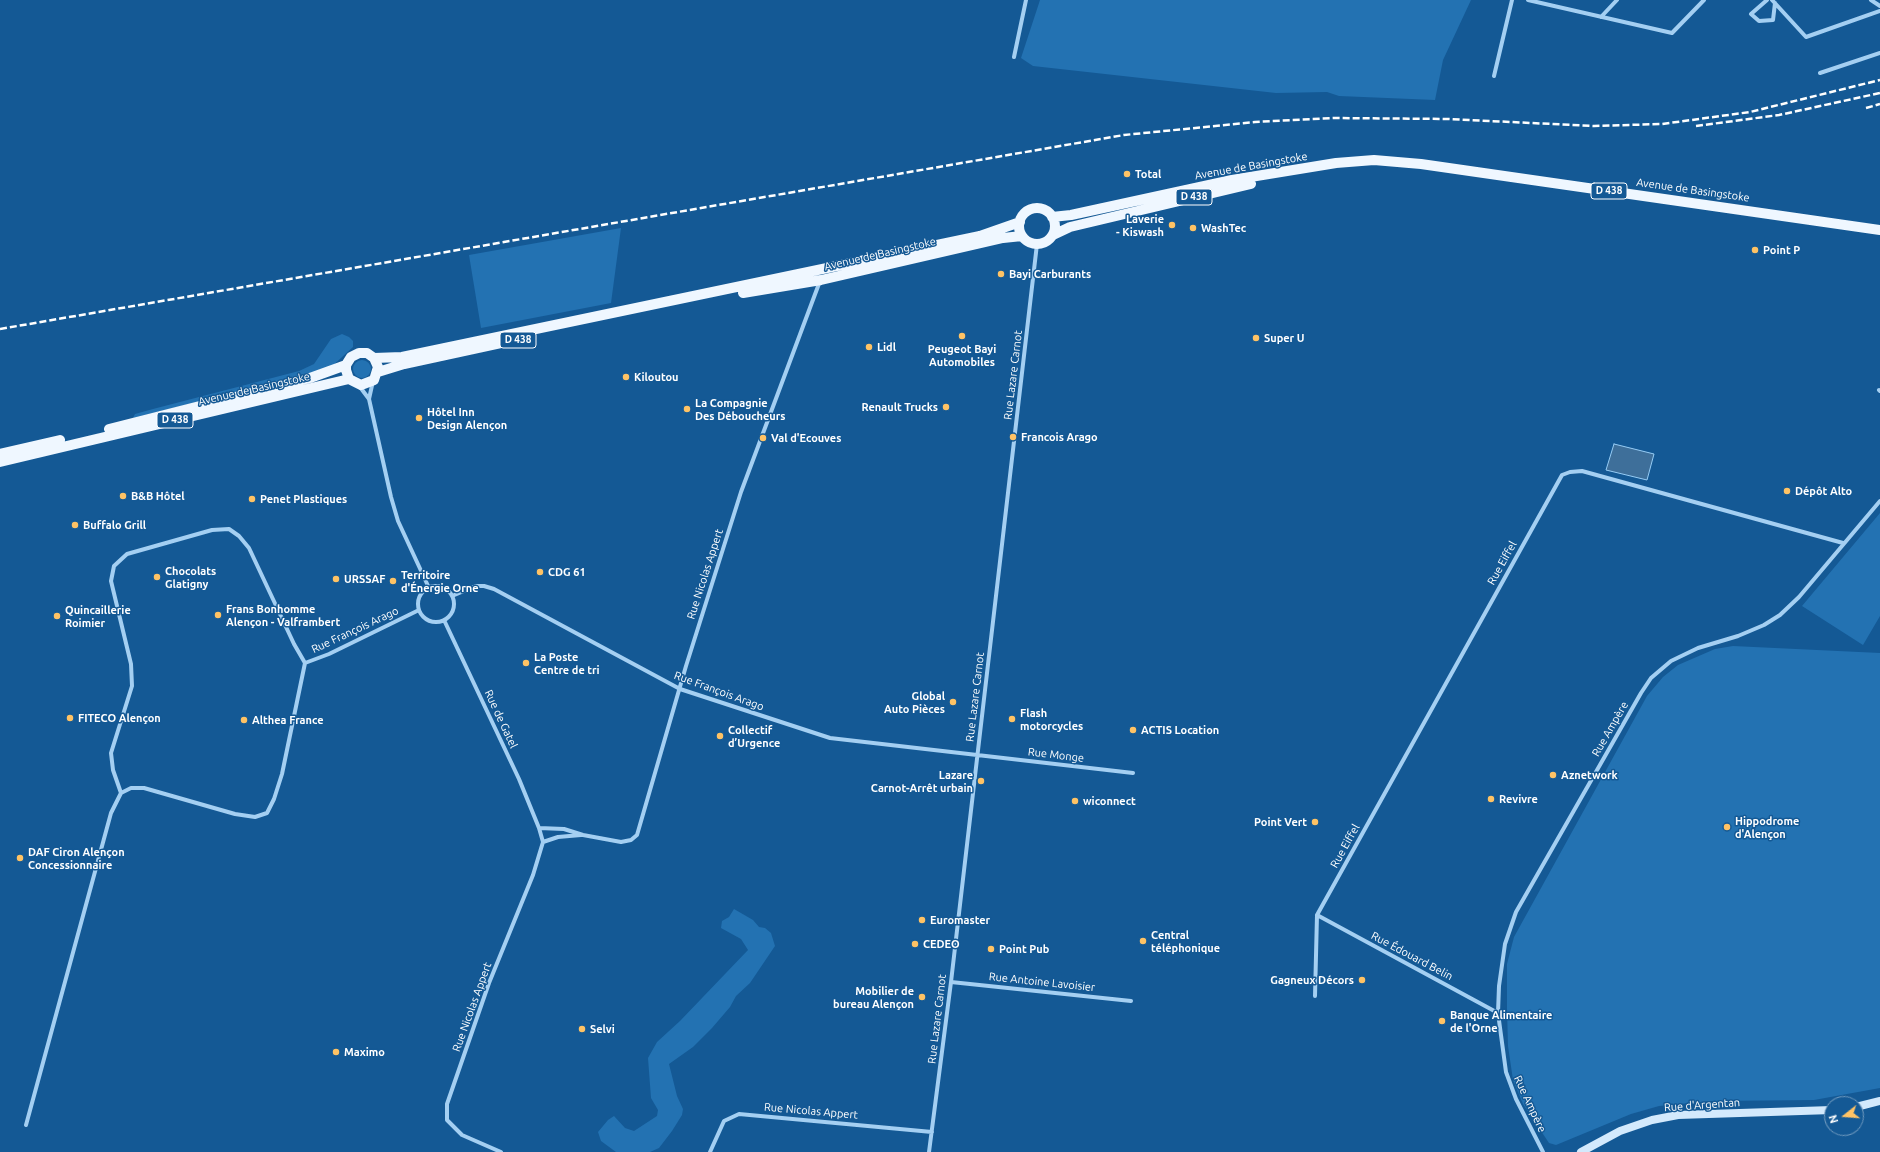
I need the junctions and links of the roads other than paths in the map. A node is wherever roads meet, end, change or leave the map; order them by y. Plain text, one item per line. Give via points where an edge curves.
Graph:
1 (1026, 0) edge
2 (1512, 0) edge
3 (1528, 0) edge
4 (1617, 0) edge
5 (1704, 0) edge
6 (1767, 0) edge
7 (1872, 0) edge
8 (1773, 2) edge
9 (1880, 6) edge
10 (1880, 11) edge
11 (1601, 17) junction
12 (1880, 53) edge
13 (1014, 56) dead end
14 (1820, 73) dead end
15 (1494, 76) dead end
16 (1336, 163) junction
17 (1052, 217) junction
18 (1020, 222) junction
19 (1880, 230) edge
20 (1053, 235) junction
21 (1022, 236) junction
22 (1037, 244) junction
23 (820, 275) junction
24 (742, 290) junction
25 (374, 358) junction
26 (346, 364) junction
27 (376, 376) junction
28 (353, 382) junction
29 (370, 399) junction
30 (0, 454) edge
31 (0, 462) edge
32 (1880, 501) edge
33 (1843, 543) junction
34 (429, 588) junction
35 (452, 596) junction
36 (419, 610) junction
37 (444, 620) junction
38 (305, 663) junction
39 (680, 689) junction
40 (978, 754) junction
41 (1133, 772) dead end
42 (121, 793) junction
43 (540, 828) junction
44 (584, 835) junction
45 (543, 842) junction
46 (1317, 915) junction
47 (951, 982) junction
48 (1315, 996) dead end
49 (1131, 1001) dead end
50 (1498, 1013) junction
51 (1880, 1102) edge
52 (1864, 1105) edge
53 (1824, 1110) edge
54 (26, 1125) dead end
55 (932, 1132) junction
56 (501, 1152) edge
57 (710, 1152) edge
58 (929, 1152) edge
59 (1543, 1152) edge
60 (1581, 1152) edge

1 - 13 street
2 - 15 street
3 - 11 street
4 - 11 street
5 - 11 street via 1672,33
6 - 8 street via 1751,14 1759,21 1773,20
7 - 9 street
8 - 10 street via 1806,37
12 - 14 street
16 - 17 main road, Avenue de Basingstoke / D 438 via 1232,180 1092,211
16 - 19 main road, Avenue de Basingstoke / D 438 via 1374,160 1421,164
16 - 20 main road, Avenue de Basingstoke / D 438 via 1070,227
17 - 18 main road via 1048,212 1037,209 1026,213
17 - 20 main road via 1055,226
18 - 21 main road
18 - 23 main road, Avenue de Basingstoke / D 438 via 980,236
20 - 22 main road via 1046,242
21 - 22 main road
21 - 23 main road, Avenue de Basingstoke / D 438
22 - 40 street, Rue Lazare Carnot
23 - 24 main road, Avenue de Basingstoke / D 438
23 - 39 street, Rue Nicolas Appert via 748,470
24 - 25 main road, D 438 via 402,357
24 - 27 main road, D 438 via 448,355
25 - 26 main road via 367,353 359,353 351,357
25 - 27 main road via 377,362
26 - 28 main road via 346,370
26 - 30 main road, Avenue de Basingstoke / D 438 via 310,378
27 - 28 main road via 366,385
27 - 29 street
28 - 29 street
28 - 31 main road, Avenue de Basingstoke / D 438
29 - 34 street via 398,521
32 - 33 street, Rue Ampère
33 - 46 street, Rue Eiffel via 1582,471 1562,475
33 - 50 street, Rue Ampère via 1780,615 1751,630 1698,648 1671,661 1652,678 1516,912 1505,944
34 - 35 street via 444,588
34 - 36 street via 420,596
35 - 37 street via 452,612
35 - 39 street, Rue François Arago via 476,586 494,590
36 - 37 street via 428,620
36 - 38 street, Rue François Arago
37 - 43 street, Rue de Gatel
38 - 42 street via 282,774 267,813 255,817 235,814 144,788 131,788
38 - 42 street, Rue François Arago via 249,548 229,529 212,530 127,554 114,566 111,581 131,664 132,686 111,753
39 - 40 street, Rue François Arago via 830,738
39 - 44 street, Rue Nicolas Appert via 637,835 631,840 621,842
40 - 41 street, Rue Monge
40 - 47 street, Rue Lazare Carnot
42 - 54 street via 112,813
43 - 44 street, Rue Nicolas Appert via 564,829
43 - 45 street, Rue Nicolas Appert
44 - 45 street, Rue Nicolas Appert via 558,837
45 - 56 street, Rue Nicolas Appert via 447,1104 447,1120 462,1135
46 - 48 street
46 - 50 street, Rue Édouard Belin
47 - 49 street, Rue Antoine Lavoisier
47 - 55 street, Rue Lazare Carnot
50 - 59 street, Rue Ampère via 1506,1072 1518,1105
51 - 52 main road
53 - 60 main road, Rue d'Argentan via 1678,1115 1652,1120 1620,1131
55 - 57 street, Rue Nicolas Appert via 738,1114 724,1121
55 - 58 street, Rue Lazare Carnot

